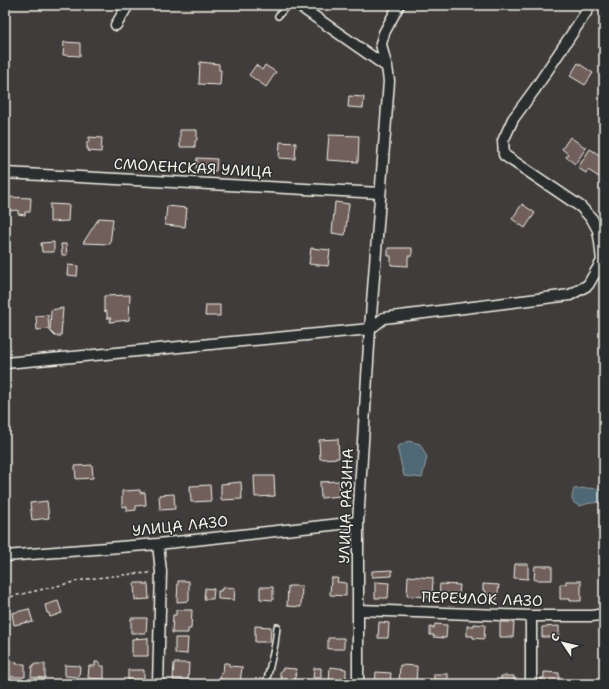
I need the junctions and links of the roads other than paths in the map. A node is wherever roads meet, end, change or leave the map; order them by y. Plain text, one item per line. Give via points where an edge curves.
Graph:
1 (128, 5) edge
2 (288, 5) edge
3 (298, 5) edge
4 (399, 5) edge
5 (591, 5) edge
6 (278, 16) dead end
7 (116, 25) dead end
8 (387, 67) junction
9 (5, 174) edge
10 (380, 193) junction
11 (603, 260) edge
12 (370, 329) junction
13 (5, 362) edge
14 (358, 522) junction
15 (158, 544) junction
16 (5, 556) edge
17 (359, 610) junction
18 (604, 614) edge
19 (531, 616) junction
20 (276, 627) dead end
21 (158, 684) edge
22 (266, 684) edge
23 (358, 684) edge
24 (531, 684) edge

1 - 7 street
2 - 6 lane
3 - 8 street
4 - 8 street, УЛИЦА РАЗИНА via 384,32 382,44
5 - 11 street via 513,119 503,141 504,155 581,207 592,219 598,230
8 - 10 street, УЛИЦА РАЗИНА via 389,81
9 - 10 street, СМОЛЕНСКАЯ УЛИЦА
10 - 12 street, УЛИЦА РАЗИНА
11 - 12 street via 588,285 570,295 384,318
12 - 13 street
12 - 14 street, УЛИЦА РАЗИНА
14 - 15 street, УЛИЦА ЛАЗО
14 - 17 street, УЛИЦА РАЗИНА
15 - 16 street, УЛИЦА ЛАЗО
15 - 21 street via 161,572
17 - 19 street, ПЕРЕУЛОК ЛАЗО
17 - 23 street, УЛИЦА РАЗИНА
18 - 19 street, ПЕРЕУЛОК ЛАЗО
19 - 24 street
20 - 22 lane

